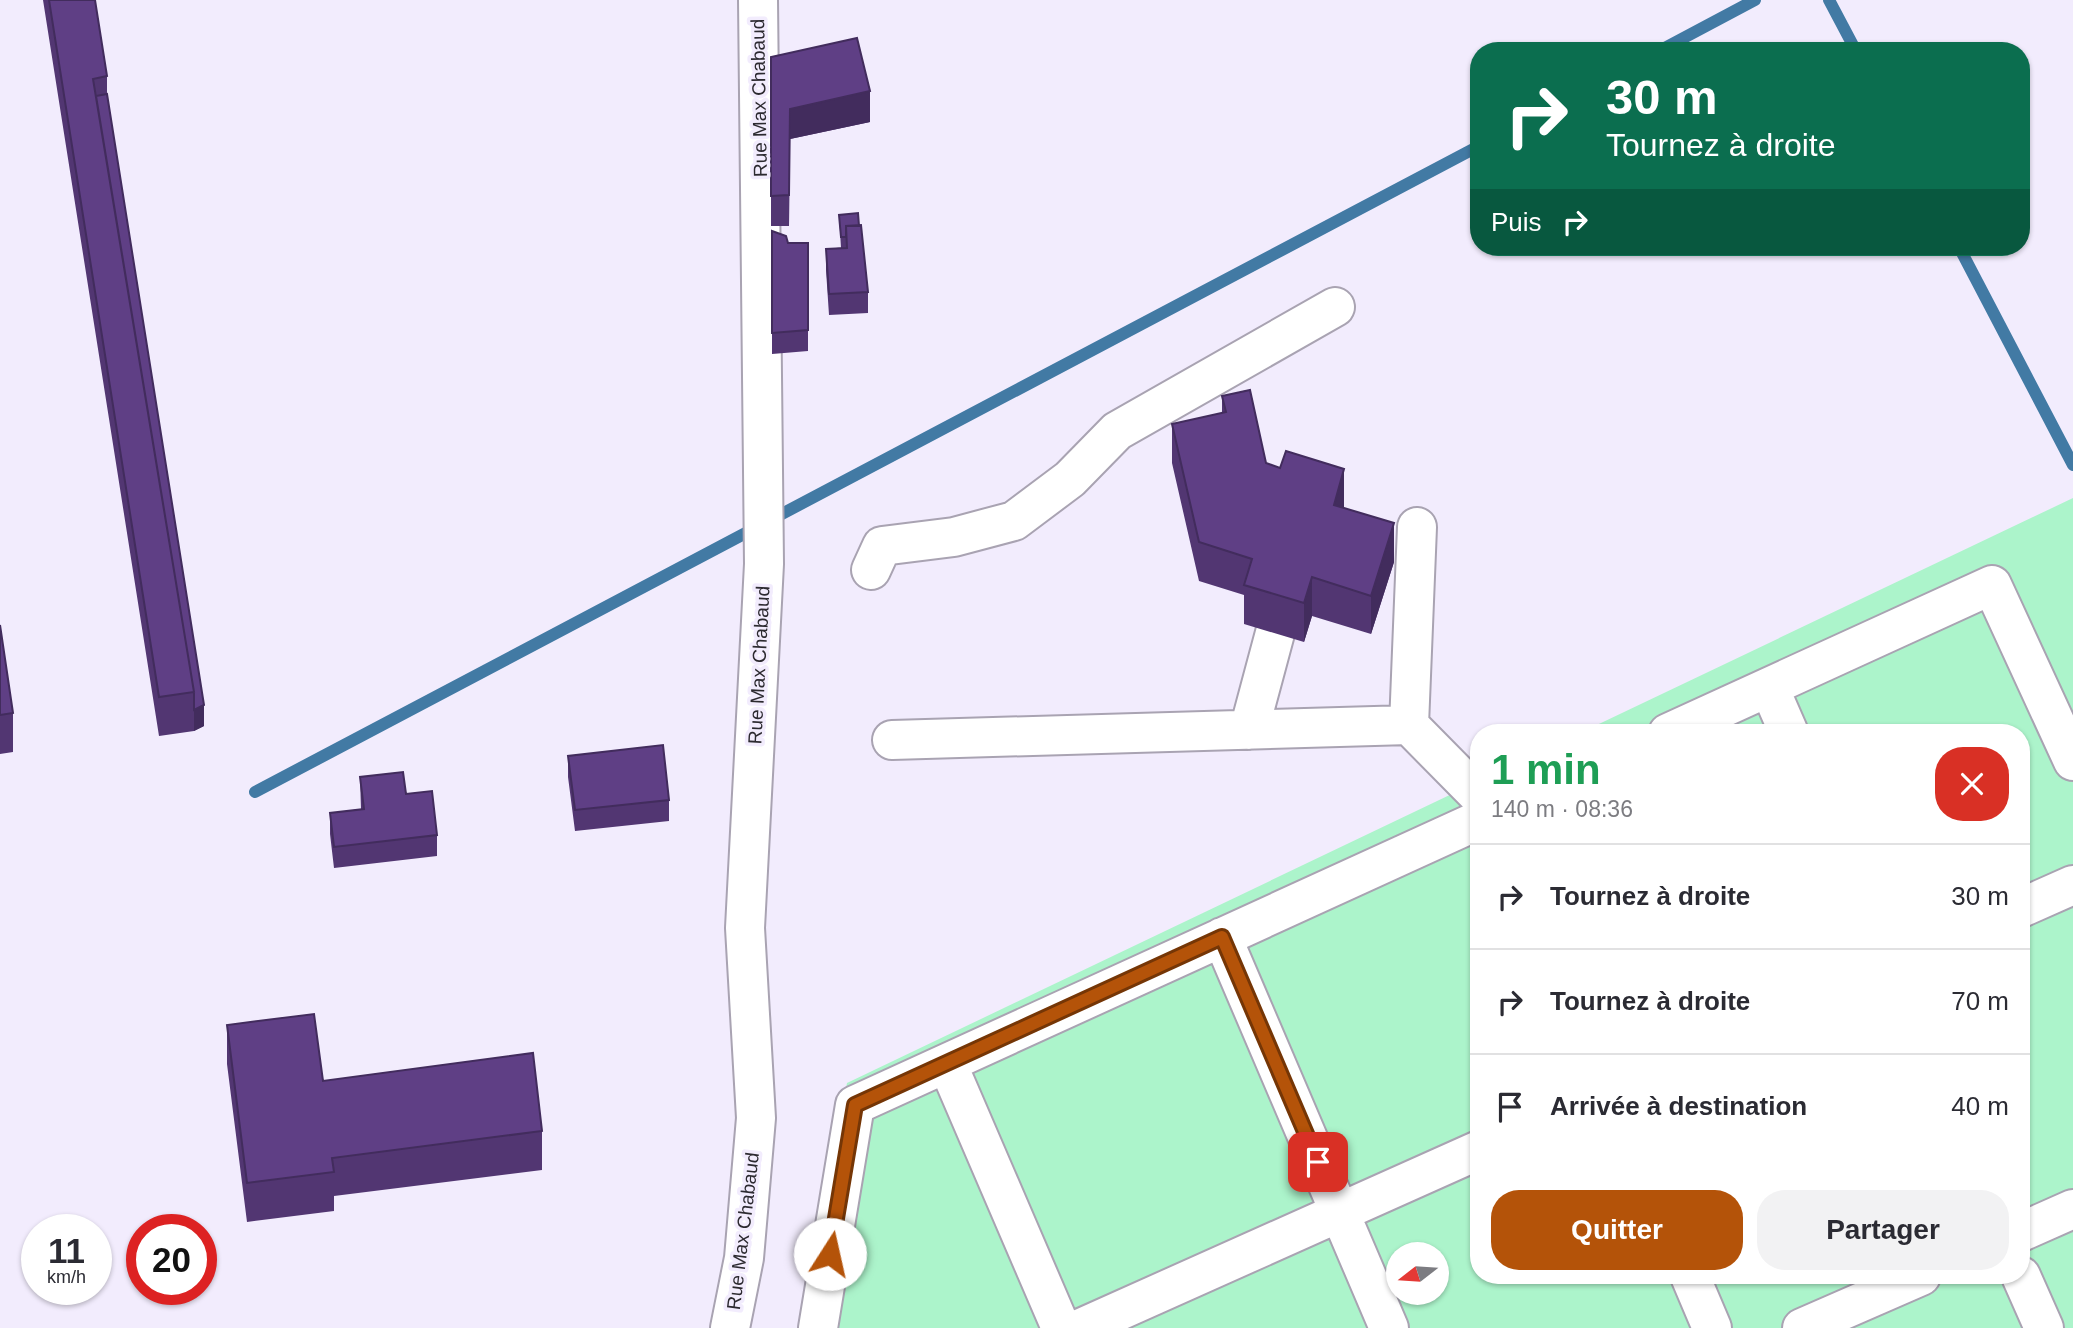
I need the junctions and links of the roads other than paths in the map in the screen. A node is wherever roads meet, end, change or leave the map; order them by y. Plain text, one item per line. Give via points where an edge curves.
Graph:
1 (758, 0) edge
2 (1335, 307) dead end
3 (1417, 527) dead end
4 (871, 570) dead end
5 (1275, 633) dead end
6 (1769, 687) junction
7 (1688, 724) edge
8 (1785, 724) edge
9 (1409, 725) junction
10 (1249, 730) junction
11 (892, 740) dead end
12 (2073, 761) edge
13 (1470, 787) edge
14 (1470, 824) edge
15 (2073, 885) edge
16 (2030, 904) edge
17 (1222, 937) junction
18 (947, 1063) junction
19 (1470, 1154) edge
20 (2073, 1209) edge
21 (1340, 1212) junction
22 (2030, 1228) edge
23 (1693, 1284) edge
24 (1903, 1284) edge
25 (2025, 1284) edge
26 (730, 1328) edge
27 (818, 1328) edge
28 (1061, 1328) edge
29 (1081, 1328) edge
30 (1389, 1328) edge
31 (1712, 1328) edge
32 (1802, 1328) edge
33 (2044, 1328) edge

1 - 26 street, Rue Max Chabaud via 764,557 745,928 756,1118 744,1258
2 - 4 street via 1117,431 1070,479 1014,521 954,537 883,545
3 - 9 street
5 - 10 street
6 - 7 street
6 - 8 street
6 - 12 street via 1992,585
9 - 10 street
9 - 13 street
10 - 11 street
14 - 17 street
15 - 16 street
17 - 18 street
17 - 21 street
18 - 27 street via 855,1105
18 - 28 street
19 - 21 street
20 - 22 street
21 - 29 street
21 - 30 street
23 - 31 street
24 - 32 street
25 - 33 street

